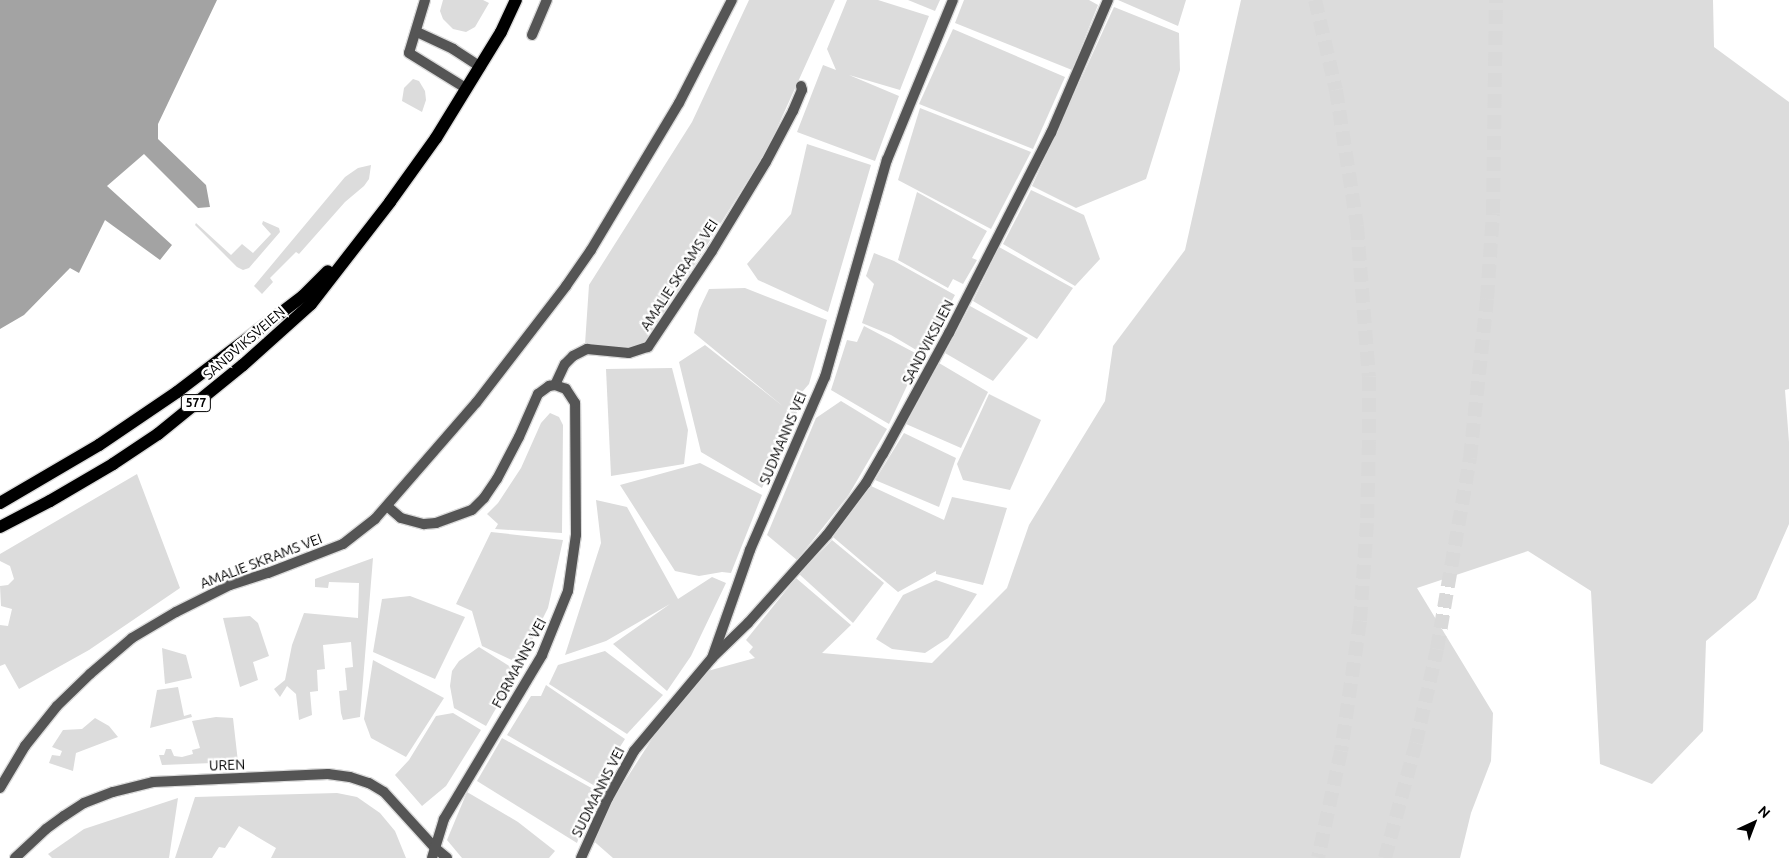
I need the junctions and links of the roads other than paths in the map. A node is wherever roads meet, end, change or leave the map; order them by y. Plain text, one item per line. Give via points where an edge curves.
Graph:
1 (425, 0) edge
2 (516, 0) edge
3 (548, 0) edge
4 (732, 0) edge
5 (953, 0) edge
6 (1108, 0) edge
7 (417, 32) junction
8 (532, 35) dead end
9 (480, 67) junction
10 (802, 86) dead end
11 (467, 89) junction
12 (360, 239) junction
13 (555, 385) junction
14 (0, 503) edge
15 (386, 506) junction
16 (0, 527) edge
17 (712, 658) junction
18 (0, 788) edge
19 (434, 847) junction
20 (14, 858) edge
21 (432, 858) edge
22 (447, 858) edge
23 (581, 858) edge

1 - 7 street
2 - 9 main road, SANDVIKSVEIEN / 577
3 - 8 street
4 - 15 street, AMALIE SKRAMS VEI via 679,103 586,257 501,372
5 - 17 street, SUDMANNS VEI via 887,160 825,377 750,550
6 - 17 street, SANDVIKSLIEN via 1052,133 884,454 810,554
7 - 9 street via 453,49
7 - 11 street via 409,53
9 - 11 main road, SANDVIKSVEIEN / 577
10 - 13 street, AMALIE SKRAMS VEI via 794,111 766,162 648,347 629,353 587,349 565,364
11 - 12 main road, SANDVIKSVEIEN / 577 via 419,162
12 - 14 main road, SANDVIKSVEIEN / 577 via 302,296 177,392 99,444
12 - 16 main road, SANDVIKSVEIEN / 577 via 311,304 244,365 158,434 74,488
13 - 15 street, AMALIE SKRAMS VEI via 538,394 497,479 472,510 424,524 401,518
13 - 19 street, FORMANNS VEI via 566,389 575,402 576,535 568,591 542,655 444,819
15 - 18 street, AMALIE SKRAMS VEI via 343,544 230,585 132,638 57,706 25,746
17 - 23 street, SUDMANNS VEI via 634,751 611,791
19 - 20 street, UREN via 398,805 369,783 350,777 300,774 153,782 113,792 84,803 64,816
19 - 21 street, FORMANNS VEI
19 - 22 street, UREN

